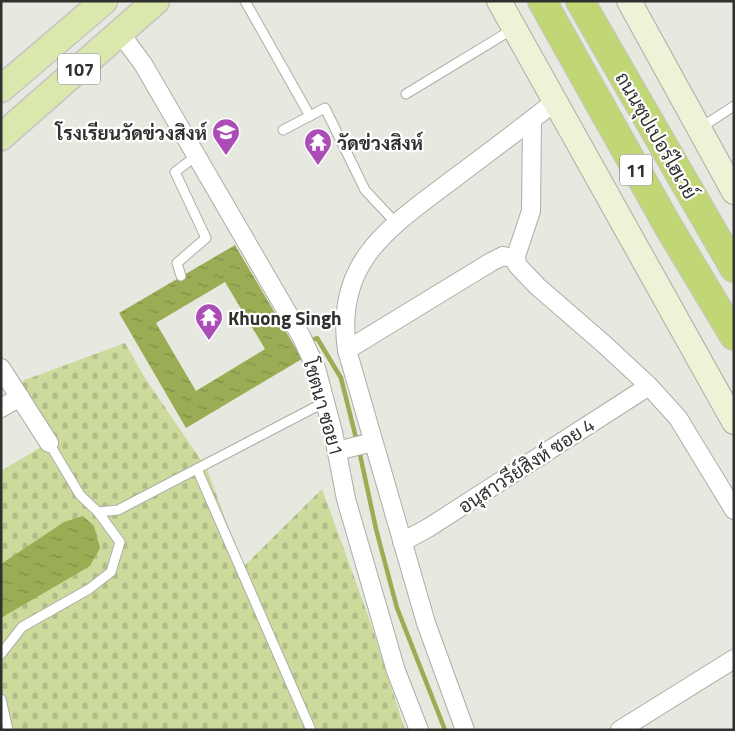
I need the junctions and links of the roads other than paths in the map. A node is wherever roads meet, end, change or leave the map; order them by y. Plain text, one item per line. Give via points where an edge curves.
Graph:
1 (104, 1) edge
2 (156, 1) edge
3 (245, 1) edge
4 (499, 1) edge
5 (542, 1) edge
6 (580, 1) edge
7 (629, 1) edge
8 (514, 28) junction
9 (120, 33) junction
10 (1, 89) edge
11 (406, 94) dead end
12 (556, 101) junction
13 (734, 106) edge
14 (310, 116) junction
15 (532, 120) junction
16 (698, 129) junction
17 (283, 130) dead end
18 (1, 137) edge
19 (196, 156) junction
20 (734, 192) edge
21 (396, 223) junction
22 (515, 259) junction
23 (734, 268) edge
24 (181, 276) dead end
25 (734, 336) edge
26 (347, 350) junction
27 (1, 368) edge
28 (649, 386) junction
29 (20, 397) junction
30 (325, 402) junction
31 (1, 408) edge
32 (734, 422) edge
33 (374, 442) junction
34 (49, 443) joint
35 (337, 451) junction
36 (197, 469) junction
37 (734, 510) edge
38 (98, 512) junction
39 (402, 542) junction
40 (1, 654) edge
41 (734, 659) edge
42 (1, 699) edge
43 (8, 730) edge
44 (311, 730) edge
45 (419, 730) edge
46 (465, 730) edge
47 (620, 730) edge

1 - 10 main road, 107
2 - 9 main road, 107
3 - 14 lane
4 - 8 main road
5 - 25 highway, ถนนซุปเปอร์ไฮเวย์ / 11 via 668,226
6 - 23 highway, ถนนซุปเปอร์ไฮเวย์ / 11
7 - 16 main road
8 - 11 lane
8 - 12 main road
9 - 18 main road, 107
9 - 19 street, โชตนา ซอย1 via 143,64
12 - 15 street
12 - 32 main road
13 - 16 lane
14 - 17 lane
14 - 21 lane via 325,108 365,190
15 - 21 street
15 - 22 street via 531,211
16 - 20 main road
19 - 24 lane via 175,172 206,238 177,263
19 - 30 street, โชตนา ซอย1 via 301,336 316,368
21 - 26 street via 371,248 354,277 345,320
22 - 26 street via 503,256 491,262
22 - 28 street via 532,282
26 - 33 street
27 - 29 street
28 - 37 street via 678,418
28 - 39 street, อนุสาวรีย์สิงห์ ซอย 4
29 - 31 street
29 - 34 street
30 - 35 street, โชตนา ซอย1
30 - 36 lane
33 - 35 street
33 - 39 street
34 - 38 lane via 80,495
35 - 45 street, โชตนา ซอย1 via 346,498 396,671
36 - 38 lane via 118,510
36 - 44 lane
38 - 40 lane via 120,542 111,572 89,589 22,627
39 - 46 street via 426,623
41 - 47 street
42 - 43 lane

